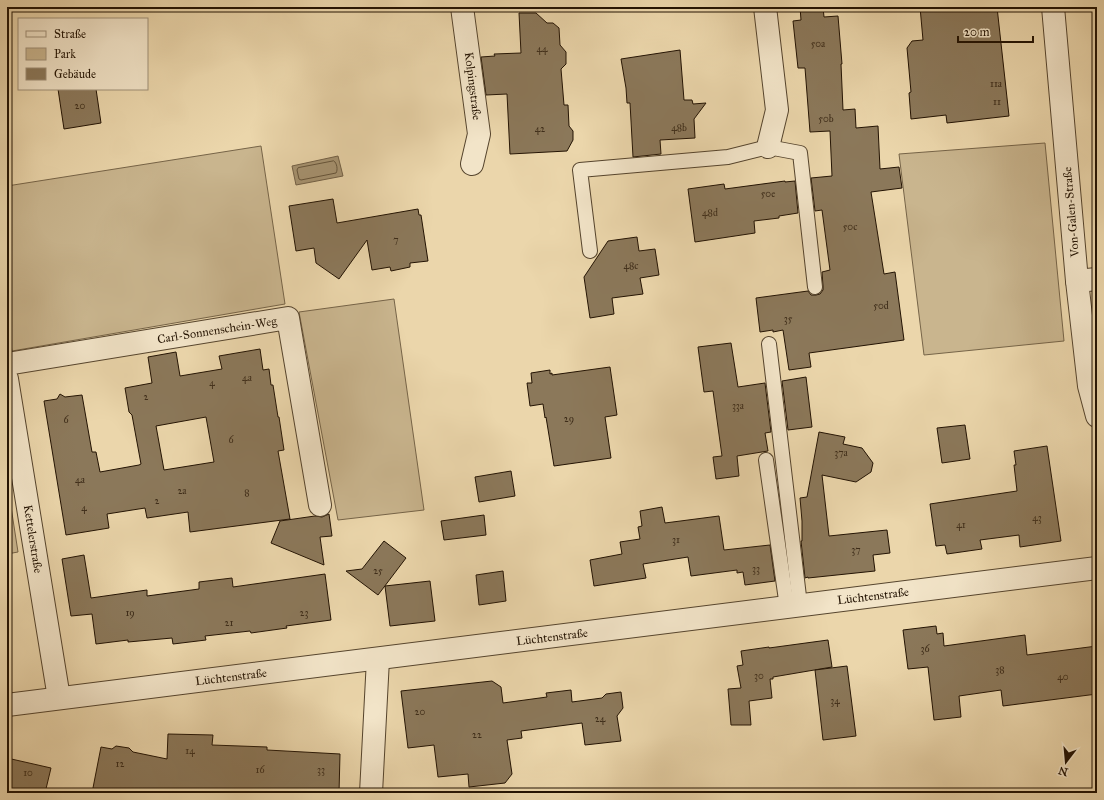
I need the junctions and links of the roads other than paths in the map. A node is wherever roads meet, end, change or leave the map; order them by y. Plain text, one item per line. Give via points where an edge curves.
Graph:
1 (462, 7) edge
2 (765, 7) edge
3 (1053, 7) edge
4 (768, 147) junction
5 (472, 164) dead end
6 (590, 251) dead end
7 (1087, 280) edge
8 (815, 286) dead end
9 (769, 344) dead end
10 (7, 364) edge
11 (7, 379) edge
12 (1097, 416) edge
13 (766, 460) dead end
14 (320, 504) dead end
15 (1097, 568) edge
16 (793, 606) junction
17 (378, 659) junction
18 (59, 698) junction
19 (7, 705) edge
20 (371, 793) edge

1 - 5 street, Kolpingstraße via 479,134
2 - 4 street via 778,110
3 - 7 street, Von-Galen-Straße
4 - 6 lane via 728,157 580,170
4 - 8 lane via 800,153
7 - 12 street, Von-Galen-Straße via 1088,386
9 - 16 lane
10 - 14 street, Carl-Sonnenschein-Weg via 288,318
11 - 18 street, Kettelerstraße
13 - 16 lane
15 - 16 street, Lüchtenstraße
16 - 17 street, Lüchtenstraße
17 - 18 street, Lüchtenstraße
17 - 20 street
18 - 19 street, Lüchtenstraße

